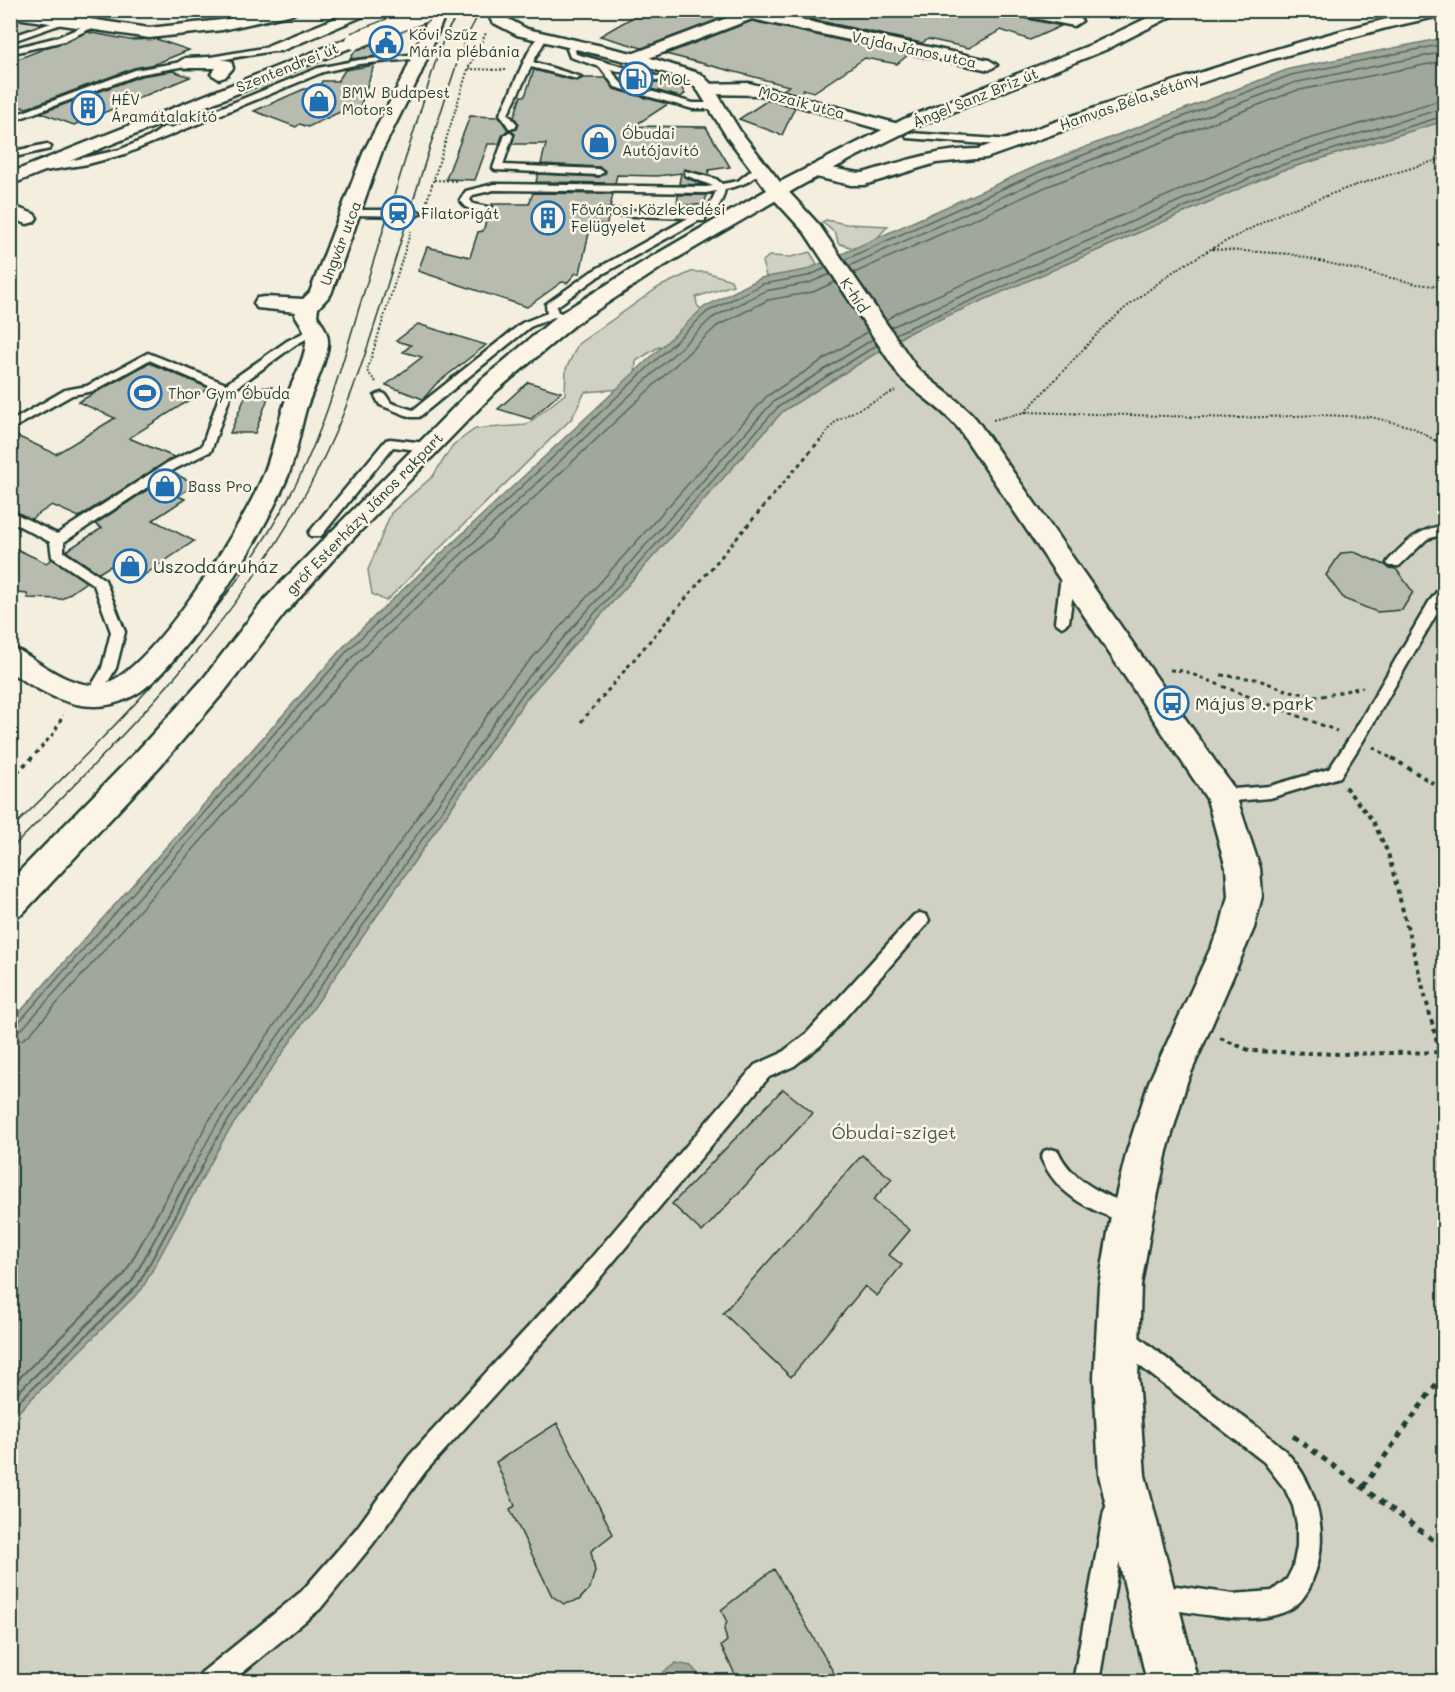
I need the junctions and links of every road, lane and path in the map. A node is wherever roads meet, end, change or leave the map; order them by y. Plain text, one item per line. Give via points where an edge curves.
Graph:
1 (177, 10) edge
2 (204, 10) edge
3 (293, 10) edge
4 (371, 10) edge
5 (402, 10) edge
6 (431, 10) edge
7 (440, 10) edge
8 (493, 10) edge
9 (733, 10) edge
10 (1014, 10) edge
11 (1177, 10) edge
12 (1444, 11) edge
13 (10, 12) edge
14 (755, 12) edge
15 (95, 18) edge
16 (66, 21) junction
17 (1074, 21) dead end
18 (503, 23) junction
19 (543, 37) junction
20 (10, 40) edge
21 (578, 45) junction
22 (275, 48) junction
23 (10, 52) edge
24 (419, 56) junction
25 (639, 56) junction
26 (185, 63) junction
27 (603, 65) junction
28 (989, 65) dead end
29 (526, 67) junction
30 (468, 69) junction
31 (577, 76) dead end
32 (202, 83) junction
33 (700, 83) junction
34 (717, 106) junction
35 (170, 114) junction
36 (10, 120) edge
37 (903, 133) junction
38 (158, 136) junction
39 (1012, 143) junction
40 (47, 147) junction
41 (10, 154) edge
42 (1444, 159) edge
43 (10, 161) edge
44 (758, 168) junction
45 (38, 169) junction
46 (814, 171) junction
47 (599, 172) dead end
48 (688, 173) dead end
49 (10, 180) edge
50 (434, 180) dead end
51 (721, 188) junction
52 (778, 192) junction
53 (490, 210) dead end
54 (609, 212) dead end
55 (352, 213) junction
56 (416, 213) joint
57 (708, 222) junction
58 (1211, 249) junction
59 (1444, 287) edge
60 (265, 303) dead end
61 (561, 316) junction
62 (311, 318) junction
63 (907, 370) junction
64 (227, 389) junction
65 (381, 396) joint
66 (1025, 412) junction
67 (968, 424) junction
68 (10, 427) edge
69 (1444, 445) edge
70 (426, 447) junction
71 (10, 515) edge
72 (1444, 530) edge
73 (316, 533) dead end
74 (57, 540) junction
75 (1394, 562) dead end
76 (1069, 569) junction
77 (1444, 592) edge
78 (1062, 622) dead end
79 (10, 658) edge
80 (1133, 663) junction
81 (1221, 675) dead end
82 (1387, 685) junction
83 (82, 695) junction
84 (581, 722) dead end
85 (1358, 737) junction
86 (1334, 773) junction
87 (10, 778) edge
88 (1444, 790) edge
89 (1222, 796) junction
90 (10, 904) edge
91 (920, 920) dead end
92 (1193, 1026) junction
93 (1443, 1052) edge
94 (1444, 1069) edge
95 (1052, 1158) dead end
96 (1132, 1216) junction
97 (1116, 1334) junction
98 (1444, 1373) edge
99 (1288, 1432) dead end
100 (1122, 1475) junction
101 (1363, 1487) junction
102 (1444, 1548) edge
103 (1176, 1612) junction
104 (210, 1682) edge
105 (1086, 1682) edge
106 (1173, 1682) edge

1 - 2 lane
3 - 15 street via 163,32 132,32
4 - 22 street, Szentendrei út
5 - 32 street, Szentendrei út
6 - 35 street, Szentendrei út, bridge
7 - 24 street, Ungvár utca
8 - 18 street
9 - 14 street, Vajda János utca
10 - 17 street
11 - 37 street, Ángel Sanz Briz út
12 - 39 street, Hamvas Béla sétány via 1198,76
13 - 16 street
14 - 25 street
14 - 28 street, Vajda János utca
15 - 16 street
15 - 23 lane via 61,39
16 - 20 lane
18 - 19 street, Mozaik utca
18 - 30 path via 485,34
19 - 21 street, Mozaik utca
19 - 29 lane
21 - 25 street, Mozaik utca
21 - 27 lane via 571,50 573,55
22 - 26 lane
22 - 32 street, Szentendrei út
24 - 38 lane via 321,70
24 - 55 street, Ungvár utca via 373,151
25 - 33 street, Mozaik utca
26 - 32 street via 225,64 225,68
26 - 36 lane via 138,72
27 - 33 lane via 663,80
27 - 34 lane via 618,85 693,106
29 - 30 path
29 - 31 lane
29 - 47 lane via 504,114 513,124 498,168
30 - 50 path
32 - 40 street, Szentendrei út
33 - 34 street
33 - 37 street, Mozaik utca via 762,90
34 - 44 street
35 - 38 lane via 168,129
35 - 45 street, Szentendrei út
37 - 39 lane
37 - 46 street, Ángel Sanz Briz út
38 - 45 lane via 104,159
39 - 46 street, Hamvas Béla sétány via 981,154 933,158 874,178 851,179
40 - 41 lane
40 - 43 street, Szentendrei út
42 - 58 path via 1281,213
44 - 51 lane via 741,183
44 - 52 street
45 - 49 street, Szentendrei út
46 - 52 street, Ángel Sanz Briz út
48 - 51 lane via 713,181
51 - 53 lane via 494,187 469,193 465,200 470,206
51 - 57 lane
52 - 57 street, gróf Esterházy János rakpart
52 - 63 street, K-híd via 812,230
54 - 57 lane via 684,214
55 - 56 lane
55 - 62 street, Ungvár utca
56 - 65 path via 367,370 381,389
57 - 61 street, gróf Esterházy János rakpart via 613,288
57 - 61 lane via 583,282 549,306
58 - 59 path via 1290,254
58 - 66 path via 1124,309
60 - 62 street
61 - 65 lane via 525,325 415,414 386,405
61 - 70 street, gróf Esterházy János rakpart
62 - 64 lane via 291,343
62 - 83 street, Ungvár utca via 317,344 273,482 210,589 174,638 130,684 112,694
63 - 67 street
63 - 84 path via 837,420
64 - 68 lane via 148,356 90,389 69,392
64 - 74 lane via 207,448 171,466
66 - 67 path
66 - 69 path via 1371,417 1412,427
67 - 76 street
70 - 73 lane via 390,443
70 - 90 street, gróf Esterházy János rakpart via 275,606 213,686
71 - 74 lane
72 - 75 lane via 1420,536
74 - 83 lane via 57,555 100,583 118,633 110,668
76 - 78 lane
76 - 80 street
77 - 82 lane
79 - 83 street
80 - 85 path via 1184,671 1316,725
80 - 89 street
81 - 82 path via 1318,697
82 - 85 lane
83 - 87 path
85 - 86 lane
85 - 88 path
86 - 89 lane via 1270,792
86 - 93 path via 1373,821 1388,853
89 - 92 street via 1243,868 1245,896 1237,928
91 - 104 lane via 814,1039 787,1060 762,1071 586,1279 417,1464 364,1537 311,1599
92 - 93 path via 1251,1051
92 - 96 street via 1168,1082
93 - 94 path
95 - 96 lane via 1061,1178 1096,1201
96 - 97 street
97 - 100 street
97 - 103 lane via 1272,1454 1293,1480 1309,1524 1305,1568 1296,1588 1276,1603
98 - 101 path
99 - 101 path
100 - 103 street via 1144,1570
100 - 105 lane
101 - 102 path
103 - 106 street

